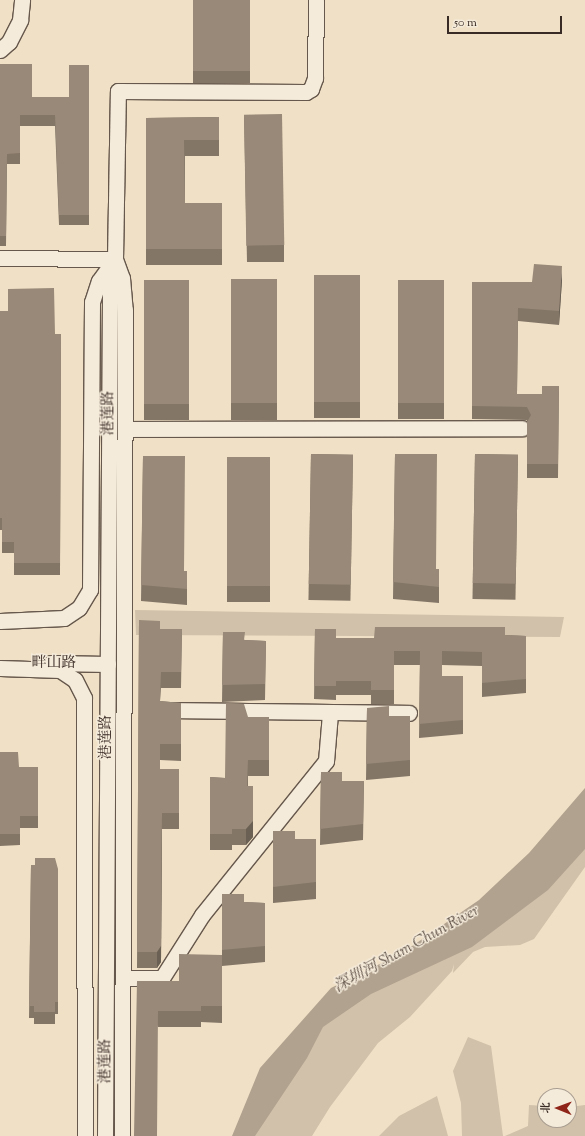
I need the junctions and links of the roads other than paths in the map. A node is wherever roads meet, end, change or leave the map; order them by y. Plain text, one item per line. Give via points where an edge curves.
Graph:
1 (22, 0) edge
2 (316, 0) edge
3 (0, 50) edge
4 (0, 258) edge
5 (115, 258) junction
6 (522, 428) dead end
7 (125, 429) junction
8 (0, 621) edge
9 (0, 663) edge
10 (108, 664) junction
11 (0, 668) edge
12 (174, 710) edge
13 (330, 713) junction
14 (409, 713) dead end
15 (123, 978) junction
16 (85, 1136) edge
17 (105, 1136) edge
18 (122, 1136) edge

1 - 3 street via 20,20 9,42
2 - 5 street via 315,78 311,89 306,92 118,91
4 - 5 street
5 - 7 street via 125,293
5 - 8 street via 99,281 92,302 90,590 79,608 64,618
5 - 10 street, 港莲路 via 109,337
6 - 7 street
7 - 15 street
9 - 10 street, 畔山路
10 - 17 street, 港莲路
11 - 16 street via 60,670 75,680 84,698
12 - 13 street
13 - 14 street
13 - 15 street via 326,761 202,915 162,978
15 - 18 street

